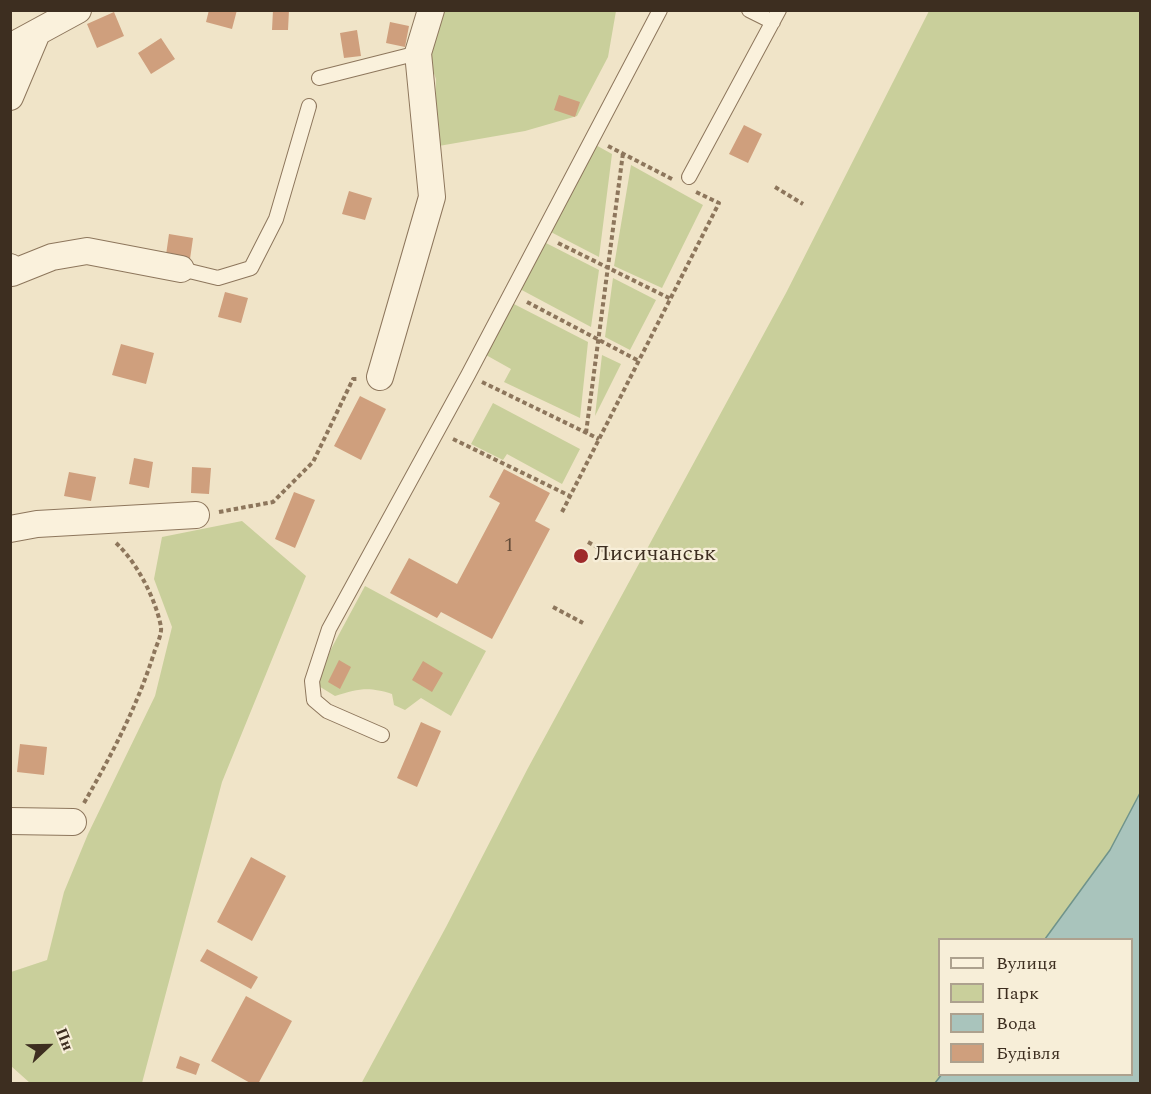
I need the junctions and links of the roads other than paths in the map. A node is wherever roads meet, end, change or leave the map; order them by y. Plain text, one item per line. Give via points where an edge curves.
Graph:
1 (78, 10) edge
2 (431, 10) edge
3 (660, 10) edge
4 (749, 10) edge
5 (776, 16) edge
6 (37, 33) junction
7 (10, 47) edge
8 (418, 53) junction
9 (319, 78) dead end
10 (10, 97) edge
11 (309, 106) dead end
12 (684, 182) road end
13 (181, 269) joint
14 (11, 271) edge
15 (380, 377) road end
16 (196, 515) road end
17 (10, 529) edge
18 (382, 735) dead end
19 (10, 821) edge
20 (73, 822) road end

1 - 6 street
2 - 8 street
3 - 18 lane via 468,375 329,628 312,681 314,700 327,711
4 - 5 lane
5 - 12 lane
6 - 7 street
6 - 10 street
8 - 9 lane
8 - 15 street via 432,197
11 - 13 lane via 276,219 251,268 218,278
13 - 14 street via 87,251 52,257
16 - 17 street
19 - 20 street

